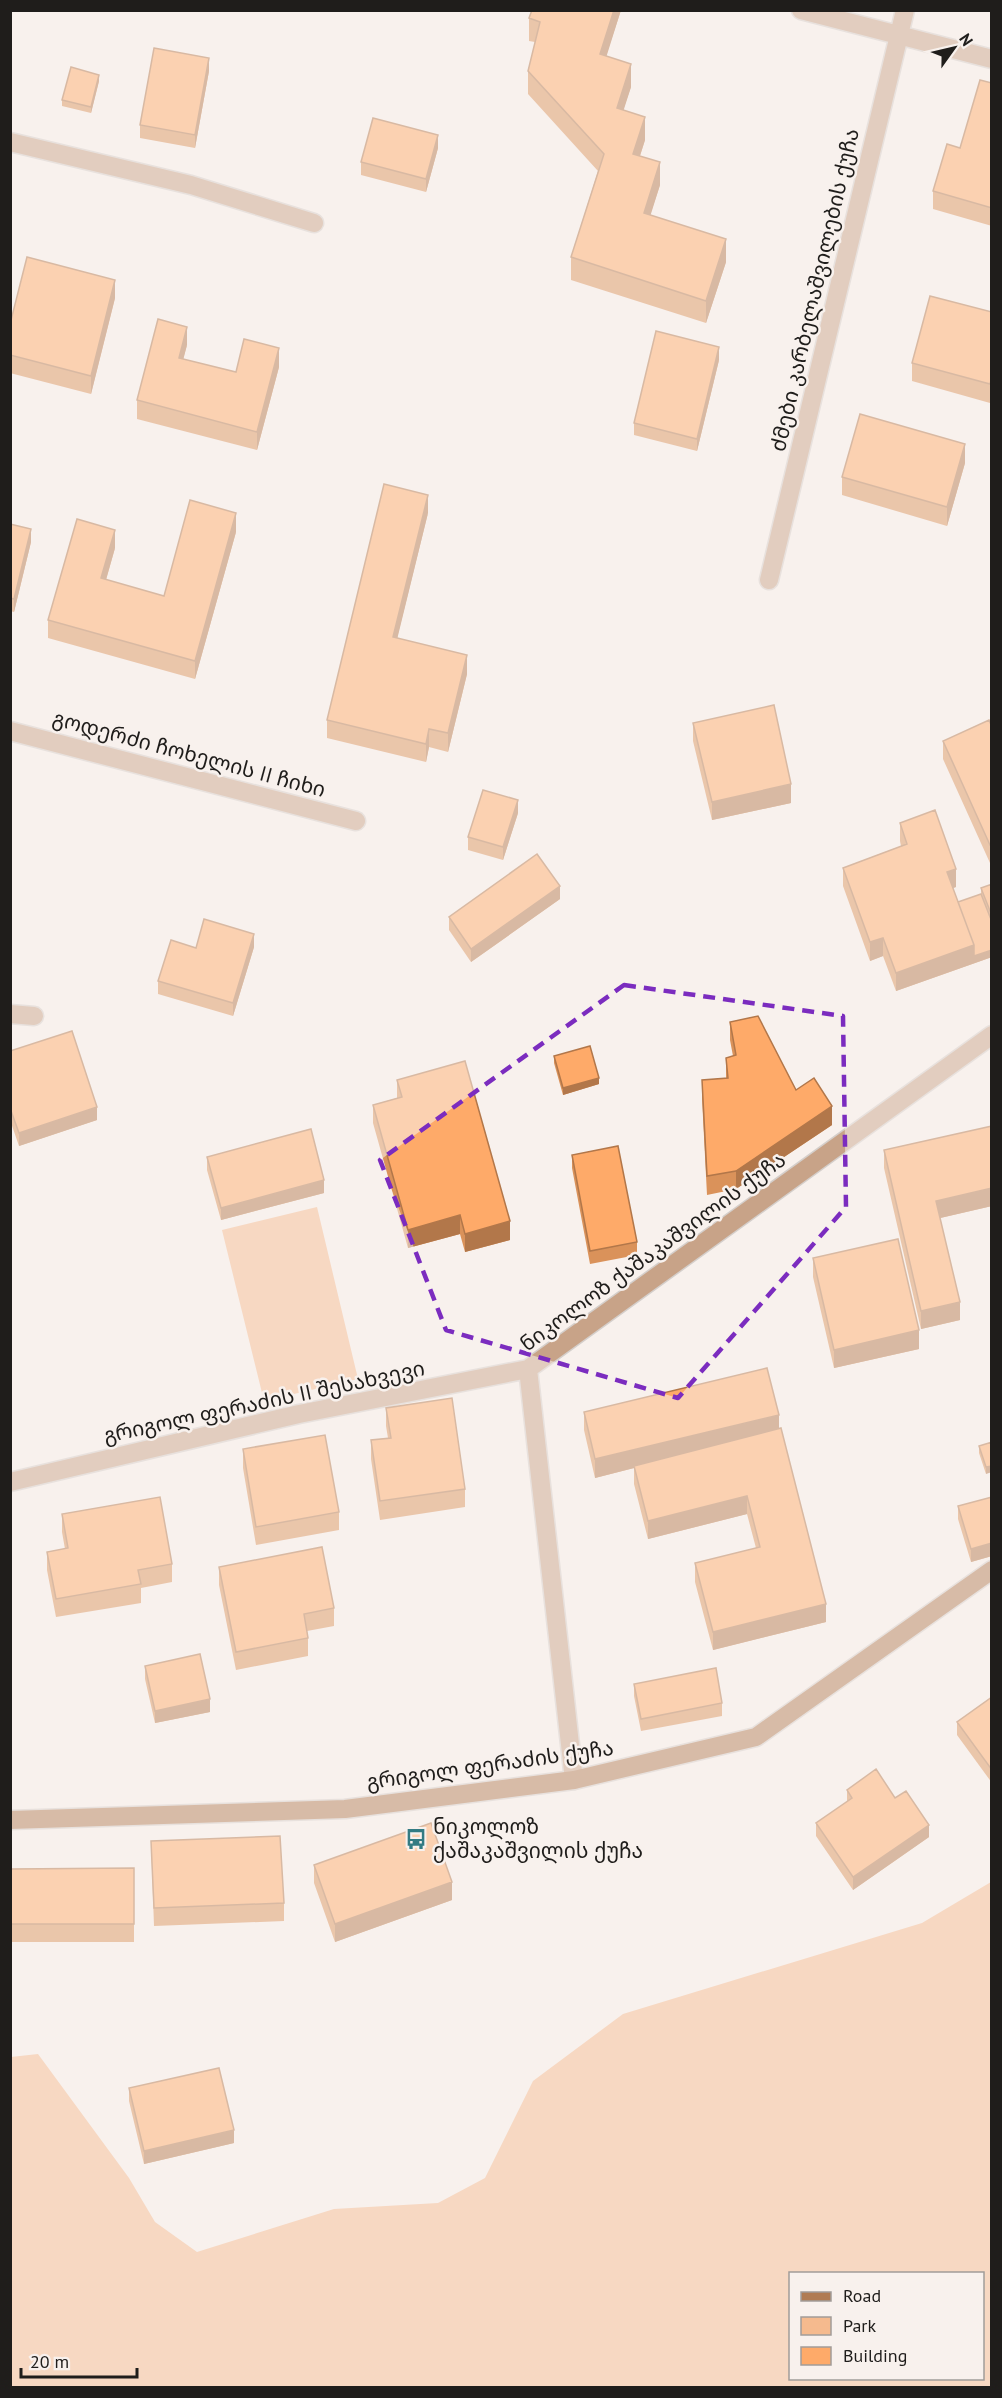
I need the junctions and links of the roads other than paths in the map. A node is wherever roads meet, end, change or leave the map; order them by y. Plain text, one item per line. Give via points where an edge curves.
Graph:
1 (801, 10) edge
2 (905, 10) edge
3 (899, 35) junction
4 (992, 59) edge
5 (10, 142) edge
6 (314, 223) dead end
7 (769, 580) dead end
8 (10, 731) edge
9 (356, 821) dead end
10 (10, 1014) edge
11 (34, 1016) dead end
12 (992, 1035) edge
13 (528, 1369) junction
14 (10, 1482) edge
15 (992, 1570) edge
16 (574, 1780) junction
17 (10, 1820) edge

1 - 3 street
2 - 3 street, ძმები კარბელაშვილების ქუჩა
3 - 4 street
3 - 7 street, ძმები კარბელაშვილების ქუჩა
5 - 6 street via 191,185
8 - 9 street, გოდერძი ჩოხელის II ჩიხი
10 - 11 street
12 - 13 street, ნიკოლოზ ქაშაკაშვილის ქუჩა
13 - 14 street, გრიგოლ ფერაძის II შესახვევი via 299,1414
13 - 16 street, ნიკოლოზ ქაშაკაშვილის ქუჩა
15 - 16 street, გრიგოლ ფერაძის ქუჩა via 756,1737
16 - 17 street, გრიგოლ ფერაძის ქუჩა via 345,1809

